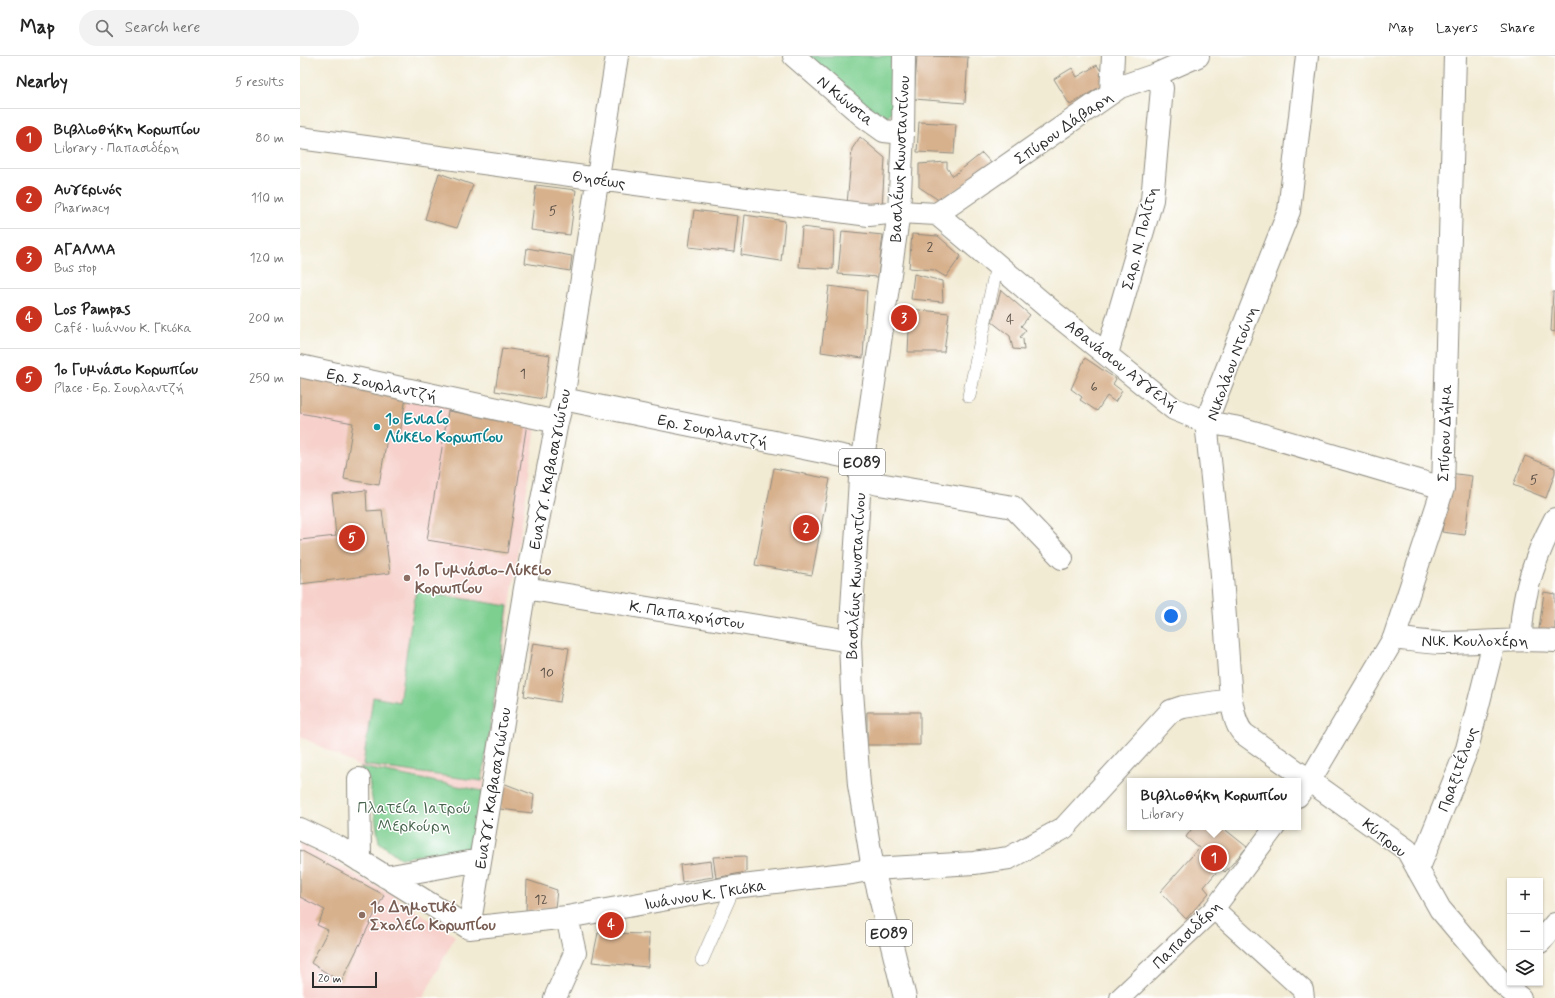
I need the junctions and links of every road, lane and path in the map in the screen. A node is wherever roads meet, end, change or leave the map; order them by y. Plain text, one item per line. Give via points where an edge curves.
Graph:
1 (617, 56) edge
2 (794, 56) edge
3 (904, 56) edge
4 (1113, 56) edge
5 (1198, 56) edge
6 (1307, 56) edge
7 (1455, 56) edge
8 (1155, 75) junction
9 (1111, 93) junction
10 (903, 133) junction
11 (300, 138) edge
12 (598, 179) junction
13 (899, 212) junction
14 (937, 214) junction
15 (997, 265) junction
16 (1107, 354) junction
17 (300, 366) edge
18 (969, 396) dead end
19 (563, 399) junction
20 (557, 422) junction
21 (1206, 422) junction
22 (861, 470) junction
23 (1443, 488) junction
24 (1555, 519) edge
25 (1062, 558) dead end
26 (525, 588) junction
27 (1394, 638) junction
28 (1521, 639) junction
29 (850, 641) junction
30 (1555, 641) edge
31 (1494, 642) junction
32 (1231, 700) junction
33 (1293, 778) edge
34 (359, 780) dead end
35 (1304, 788) edge
36 (300, 830) edge
37 (1273, 830) edge
38 (480, 860) junction
39 (360, 861) junction
40 (873, 869) junction
41 (1418, 870) junction
42 (386, 877) junction
43 (734, 887) junction
44 (1214, 909) junction
45 (567, 917) junction
46 (1555, 924) edge
47 (469, 928) junction
48 (1543, 938) edge
49 (702, 960) dead end
50 (1511, 987) edge
51 (555, 998) edge
52 (905, 998) edge
53 (1120, 998) edge
54 (1304, 998) edge

1 - 12 street, Ευαγγ. Καβασαγιώτου
2 - 10 street, Ν Κώνστα via 884,131
3 - 10 street, Βασιλέως Κωνσταντίνου / ΕΟ89
4 - 9 street
5 - 8 street, Σπύρου Δάβαρη
6 - 21 street, Νικολάου Ντούνη via 1289,211
7 - 23 street, Σπύρου Δήμα
8 - 9 street, Σπύρου Δάβαρη via 1120,87
8 - 16 street, Σαρ. Ν. Πολίτη via 1162,88 1152,200
9 - 14 street, Σπύρου Δάβαρη
10 - 13 street, Βασιλέως Κωνσταντίνου / ΕΟ89
11 - 12 street, Θησέως
12 - 13 street, Θησέως via 869,215
12 - 19 street, Ευαγγ. Καβασαγιώτου
13 - 14 street
13 - 22 street, Βασιλέως Κωνσταντίνου / ΕΟ89
14 - 15 street, Αθανάσιου Αγγελή
15 - 16 street, Αθανάσιου Αγγελή
15 - 18 lane
16 - 21 street, Αθανάσιου Αγγελή via 1174,409
17 - 20 street, Ερ. Σουρλαντζή
19 - 20 street, Ευαγγ. Καβασαγιώτου
19 - 22 street, Ερ. Σουρλαντζή
20 - 26 street, Ευαγγ. Καβασαγιώτου
21 - 23 street, Αθανάσιου Αγγελή via 1240,428
21 - 32 street, Νικολάου Ντούνη via 1221,563
22 - 25 street, Ερ. Σουρλαντζή via 879,484 1014,507
22 - 29 street, Βασιλέως Κωνσταντίνου / ΕΟ89
23 - 27 street, Σπύρου Δήμα
24 - 28 street via 1532,572 1523,603
26 - 29 street, Κ. Παπαχρήστου
26 - 38 street, Ευαγγ. Καβασαγιώτου
27 - 31 street, Νικ. Κουλοχέρη via 1442,643
27 - 35 street, Σπύρου Δήμα
28 - 30 street, Νικ. Κουλοχέρη
28 - 31 street, Νικ. Κουλοχέρη
29 - 40 street, Βασιλέως Κωνσταντίνου / ΕΟ89 via 859,785
31 - 41 street, Πραξιτέλους via 1467,749
32 - 33 street, Κύπρου via 1239,729
32 - 40 street, Ιωάννου Κ. Γκιόκα via 1171,711 1064,828 1009,858 974,863
34 - 39 street
35 - 41 street, Κύπρου via 1407,850
36 - 39 street via 338,847
37 - 44 street, Παπασιδέρη
38 - 42 street
38 - 47 street, Ευαγγ. Καβασαγιώτου
39 - 42 street
40 - 43 street, Ιωάννου Κ. Γκιόκα
40 - 52 street, Βασιλέως Κωνσταντίνου / ΕΟ89
41 - 50 street, Κύπρου via 1440,909
42 - 47 street
43 - 45 street, Ιωάννου Κ. Γκιόκα
43 - 49 lane
44 - 53 street, Παπασιδέρη
44 - 54 street via 1303,990
45 - 47 street, Ιωάννου Κ. Γκιόκα
45 - 51 street via 575,953
46 - 48 street

